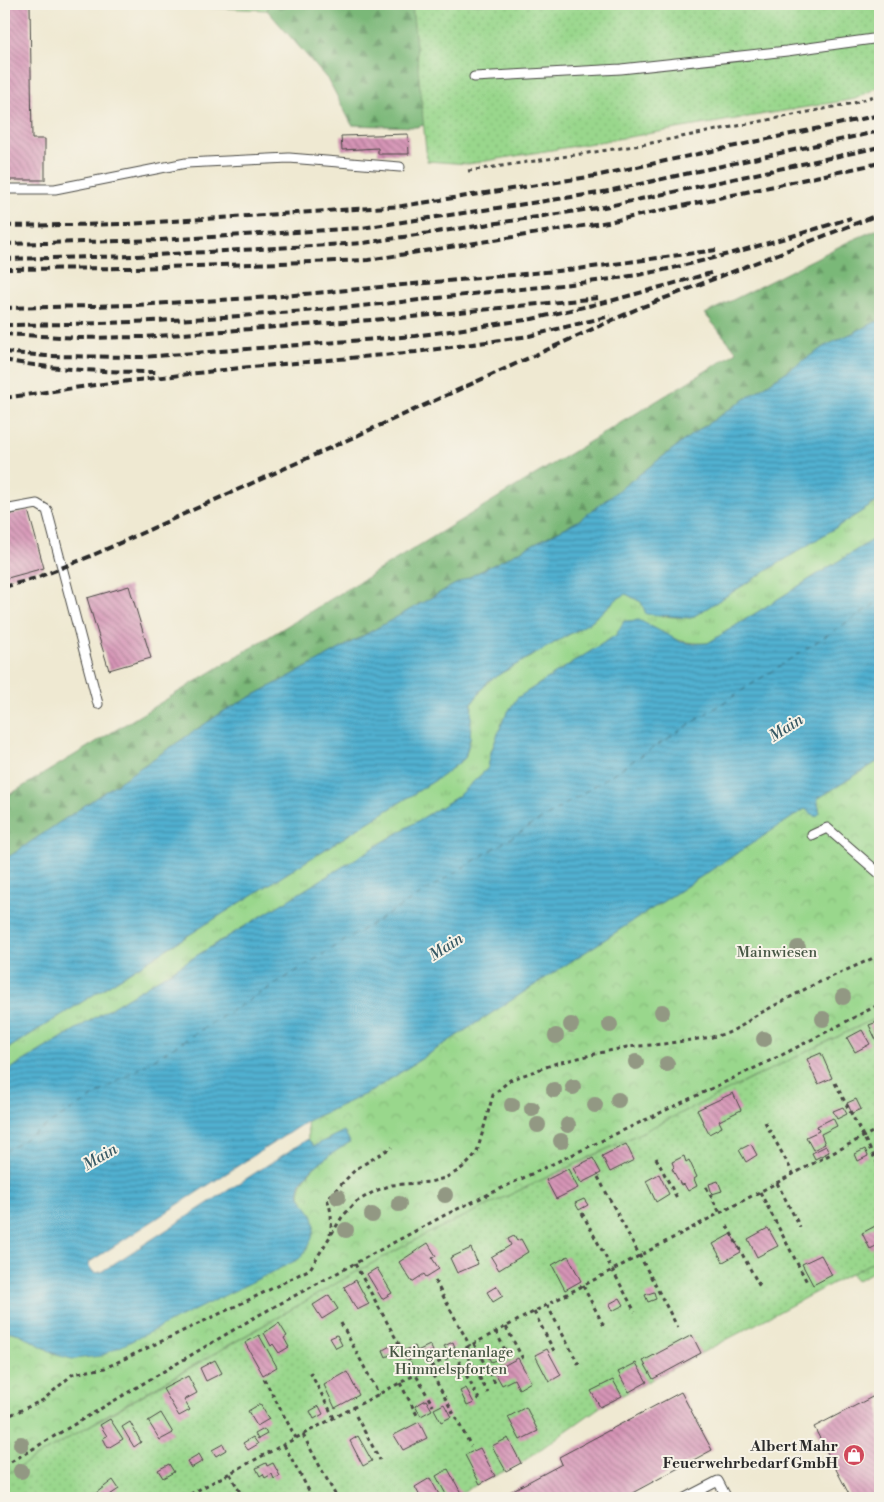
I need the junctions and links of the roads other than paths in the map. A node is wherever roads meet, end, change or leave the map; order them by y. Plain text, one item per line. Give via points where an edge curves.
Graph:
1 (880, 38) edge
2 (474, 77) dead end
3 (400, 167) dead end
4 (4, 189) edge
5 (4, 510) edge
6 (98, 704) dead end
7 (812, 835) dead end
8 (880, 874) edge
9 (685, 1498) edge
10 (727, 1498) edge

1 - 2 lane via 621,69
3 - 4 lane via 289,158 186,163 55,189
5 - 6 lane via 38,504 47,510
7 - 8 lane via 827,828
9 - 10 lane via 718,1481

